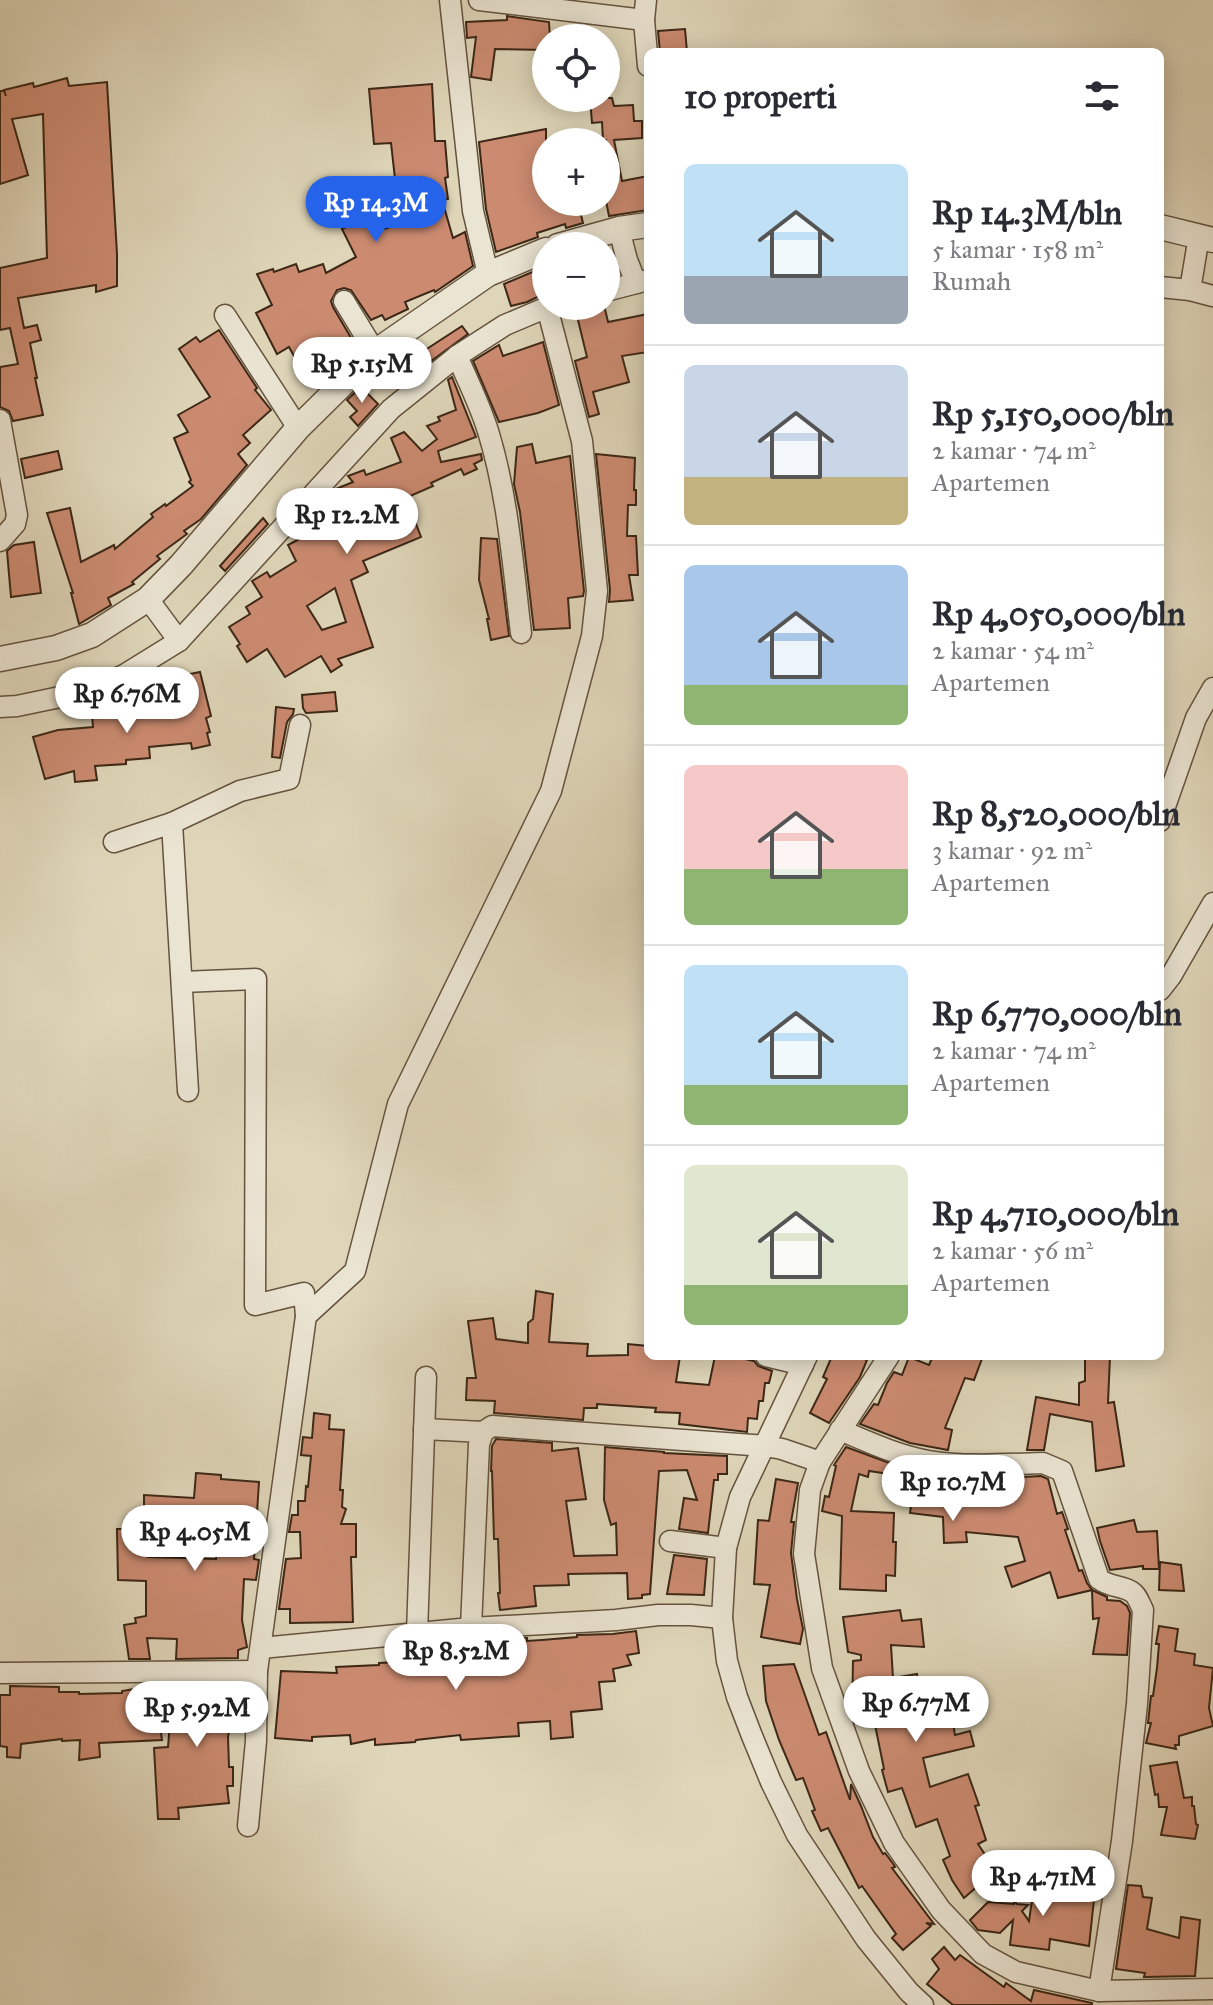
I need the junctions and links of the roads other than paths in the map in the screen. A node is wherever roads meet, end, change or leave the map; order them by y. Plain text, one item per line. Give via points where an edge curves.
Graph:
1 (450, 0) edge
2 (479, 0) edge
3 (645, 10) edge
4 (647, 48) edge
5 (644, 228) edge
6 (1164, 230) edge
7 (620, 245) edge
8 (623, 245) junction
9 (532, 256) edge
10 (1198, 259) edge
11 (488, 274) junction
12 (642, 281) edge
13 (1164, 284) edge
14 (620, 287) edge
15 (1213, 296) edge
16 (344, 301) dead end
17 (532, 313) edge
18 (225, 315) dead end
19 (552, 320) edge
20 (375, 352) junction
21 (457, 356) junction
22 (0, 420) edge
23 (298, 428) junction
24 (0, 541) edge
25 (153, 606) junction
26 (521, 633) dead end
27 (176, 637) junction
28 (0, 659) edge
29 (1213, 688) edge
30 (0, 707) edge
31 (300, 725) dead end
32 (1164, 810) edge
33 (172, 823) junction
34 (114, 842) dead end
35 (1213, 903) edge
36 (182, 982) junction
37 (1164, 985) edge
38 (188, 1091) dead end
39 (306, 1316) junction
40 (805, 1360) edge
41 (886, 1360) edge
42 (426, 1377) dead end
43 (424, 1429) junction
44 (840, 1430) junction
45 (483, 1432) junction
46 (782, 1450) junction
47 (820, 1462) junction
48 (670, 1541) dead end
49 (726, 1548) junction
50 (722, 1618) junction
51 (471, 1628) junction
52 (417, 1633) junction
53 (261, 1648) junction
54 (257, 1671) junction
55 (0, 1673) edge
56 (248, 1826) dead end
57 (1213, 1989) edge
58 (1099, 1991) junction
59 (923, 2005) edge

1 - 11 street via 473,211
2 - 3 street
3 - 4 street
5 - 8 street
6 - 10 street
7 - 8 street
8 - 12 street
9 - 11 street
10 - 13 street
10 - 15 street
11 - 20 street
12 - 14 street
16 - 20 street
17 - 21 street
18 - 23 street
19 - 39 street via 582,441 597,591 592,636 551,791 398,1104 355,1271
20 - 23 street
21 - 26 street via 488,429 506,510
21 - 27 street via 391,409
22 - 24 street via 17,515
23 - 25 street via 190,554
25 - 27 street
25 - 28 street via 56,648
27 - 30 street via 124,675 84,692
29 - 32 street via 1196,718
31 - 33 street via 289,779 240,791
33 - 34 street
33 - 36 street
35 - 37 street
36 - 38 street
36 - 39 street via 256,979 255,1305 304,1293
39 - 53 street
40 - 46 street
41 - 44 street
42 - 43 street
43 - 45 street
43 - 52 street
44 - 47 street
44 - 58 street via 926,1461 1056,1467 1062,1471 1099,1579 1138,1599 1143,1610 1137,1704
45 - 46 street via 502,1426
45 - 51 street
46 - 47 street
46 - 49 street via 740,1497
47 - 58 street via 810,1490 804,1554 822,1668 859,1771 894,1843 941,1910 983,1954 1016,1972
48 - 49 street
49 - 50 street
50 - 51 street via 658,1615
50 - 59 street via 737,1697 797,1835 866,1939
51 - 52 street
52 - 53 street
53 - 54 street
54 - 55 street
54 - 56 street
57 - 58 street

